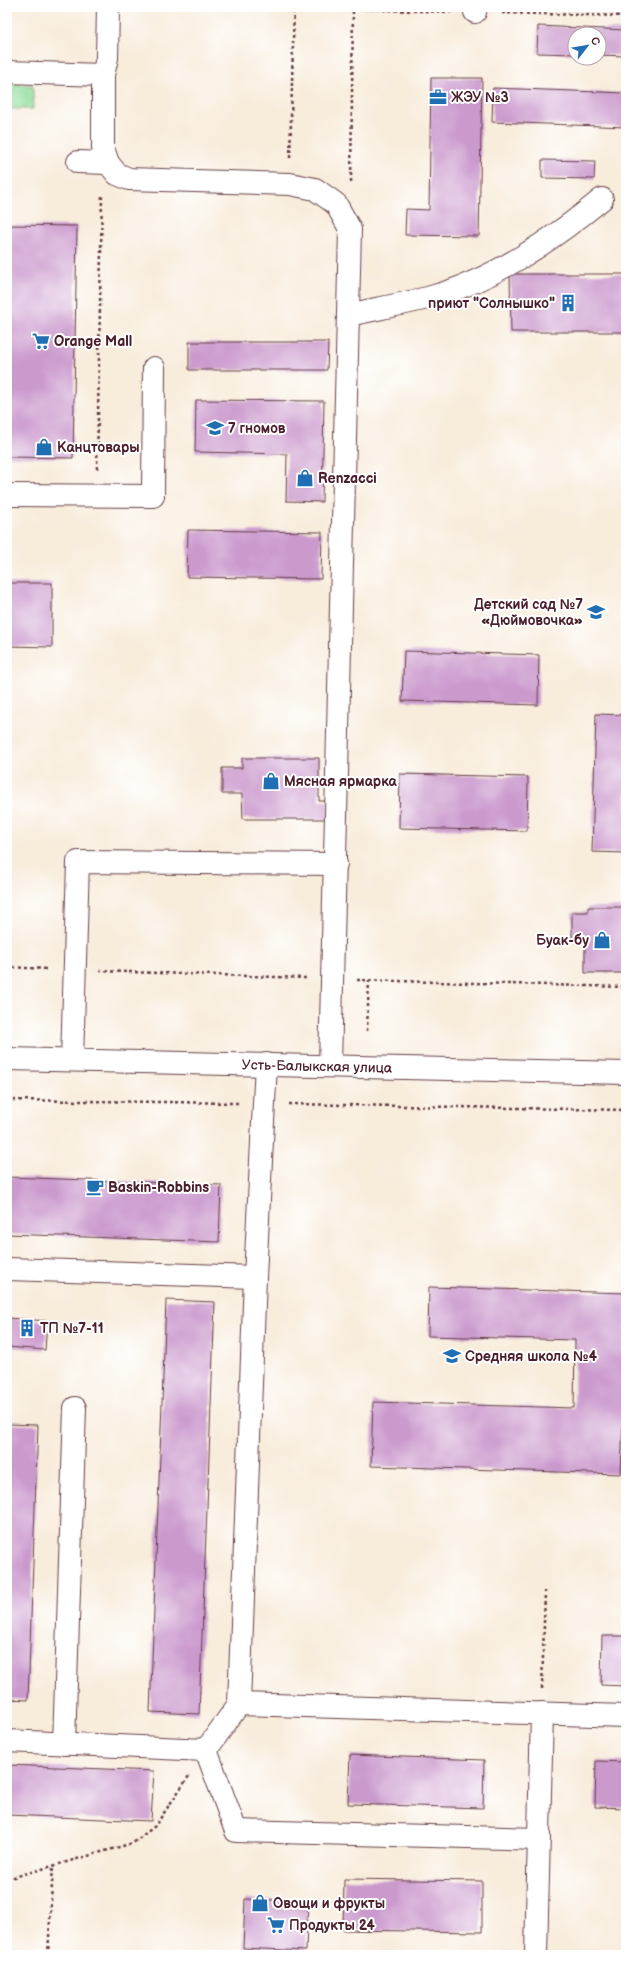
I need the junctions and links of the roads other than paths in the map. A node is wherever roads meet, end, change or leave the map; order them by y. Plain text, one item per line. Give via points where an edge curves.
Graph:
1 (108, 7) edge
2 (7, 72) edge
3 (103, 75) junction
4 (78, 162) dead end
5 (112, 168) junction
6 (602, 199) dead end
7 (348, 315) junction
8 (154, 368) dead end
9 (7, 495) edge
10 (336, 864) junction
11 (7, 1059) edge
12 (72, 1060) junction
13 (266, 1064) junction
14 (330, 1066) junction
15 (626, 1073) edge
16 (7, 1269) edge
17 (255, 1277) junction
18 (75, 1408) dead end
19 (239, 1704) junction
20 (542, 1713) junction
21 (626, 1716) edge
22 (7, 1741) edge
23 (64, 1744) junction
24 (206, 1750) junction
25 (539, 1839) junction
26 (536, 1955) edge

1 - 3 street via 107,58
2 - 3 street
3 - 5 street via 103,148
4 - 5 street
5 - 7 street via 130,179 290,184 315,189 336,204 350,229
6 - 7 street via 572,223 520,257 468,284 431,297
7 - 10 street
8 - 9 street via 153,496
10 - 12 street via 78,862 80,1001
10 - 14 street
11 - 12 street, Усть-Балыкская улица
12 - 13 street, Усть-Балыкская улица
13 - 14 street, Усть-Балыкская улица
13 - 17 street
14 - 15 street, Усть-Балыкская улица
16 - 17 street
17 - 19 street
18 - 23 street
19 - 20 street
19 - 24 street
20 - 21 street
20 - 25 street
22 - 23 street
23 - 24 street
24 - 25 street via 236,1831
25 - 26 street

